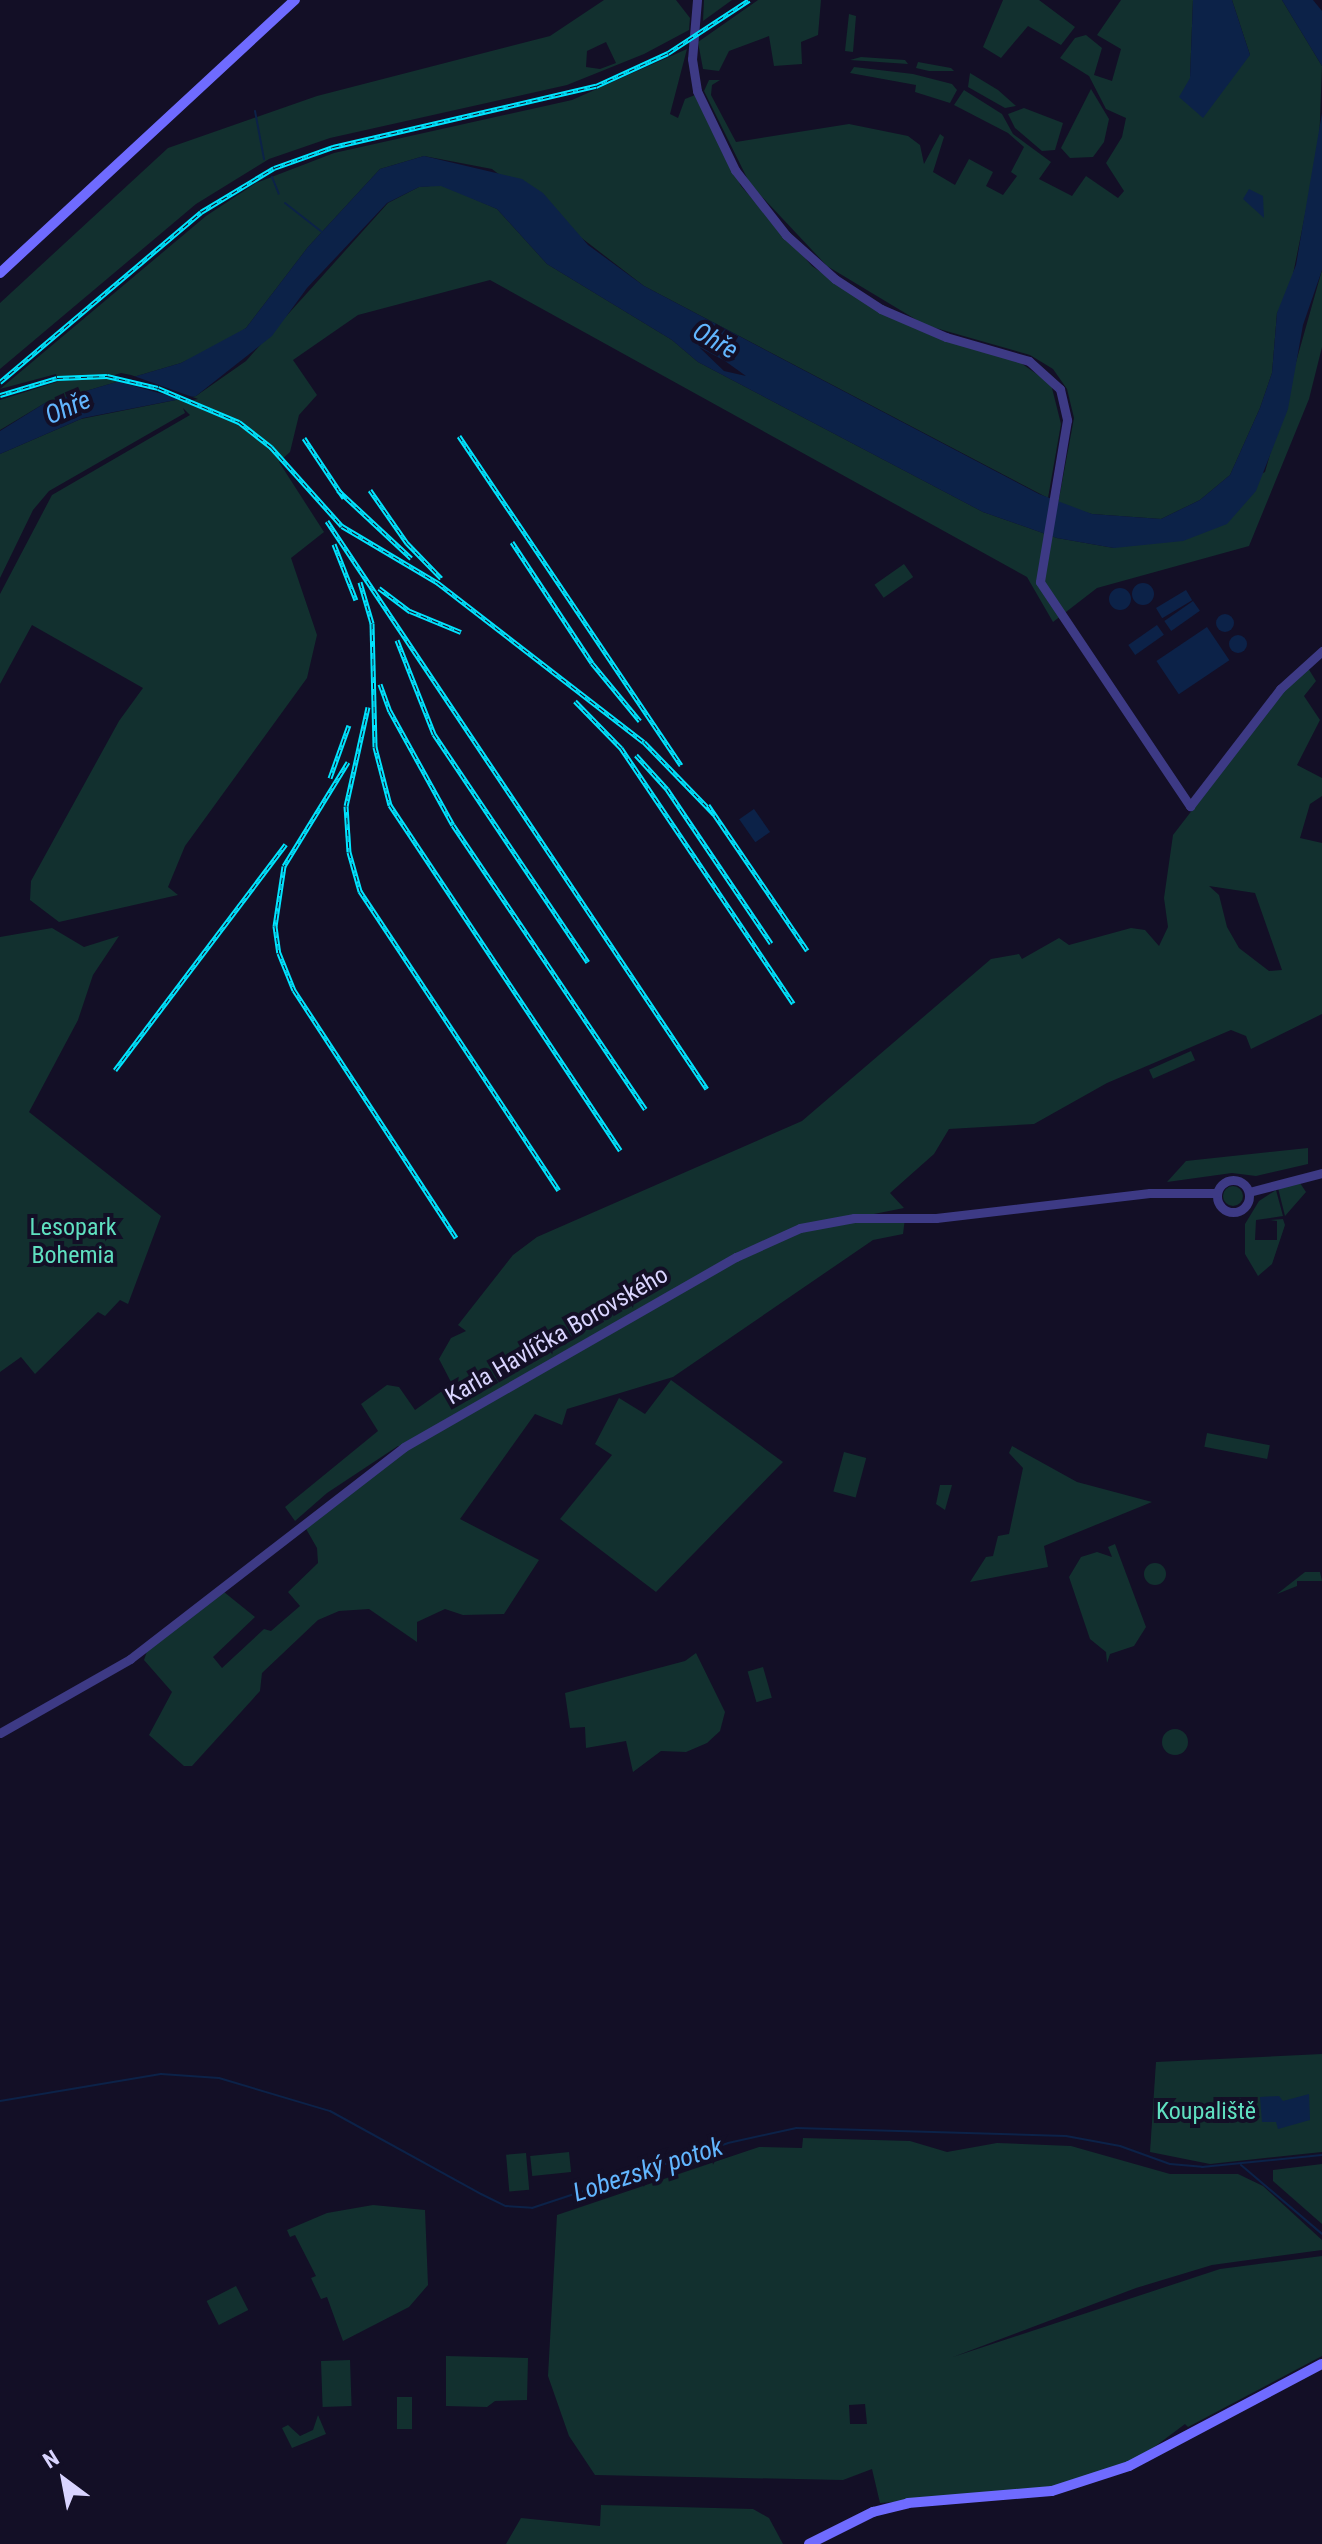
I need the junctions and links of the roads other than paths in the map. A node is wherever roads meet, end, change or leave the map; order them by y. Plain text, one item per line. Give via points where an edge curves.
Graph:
1 (295, 0) edge
2 (697, 0) edge
3 (0, 273) edge
4 (1322, 651) edge
5 (1322, 1173) edge
6 (1249, 1192) junction
7 (1217, 1193) junction
8 (0, 1733) edge
9 (1322, 2364) edge
10 (809, 2544) edge

1 - 3 main road
2 - 4 street via 693,75 707,116 739,177 776,224 821,268 897,318 1029,361 1053,379 1064,398 1067,420 1039,572 1051,603 1190,806 1280,689
5 - 6 street
6 - 7 street via 1234,1180
6 - 7 street via 1246,1206 1233,1212 1221,1206
7 - 8 street, Karla Havlíčka Borovského via 1150,1193 936,1218 854,1218 800,1228 736,1257 404,1447 130,1659
9 - 10 main road via 1129,2466 1052,2491 908,2503 873,2512

